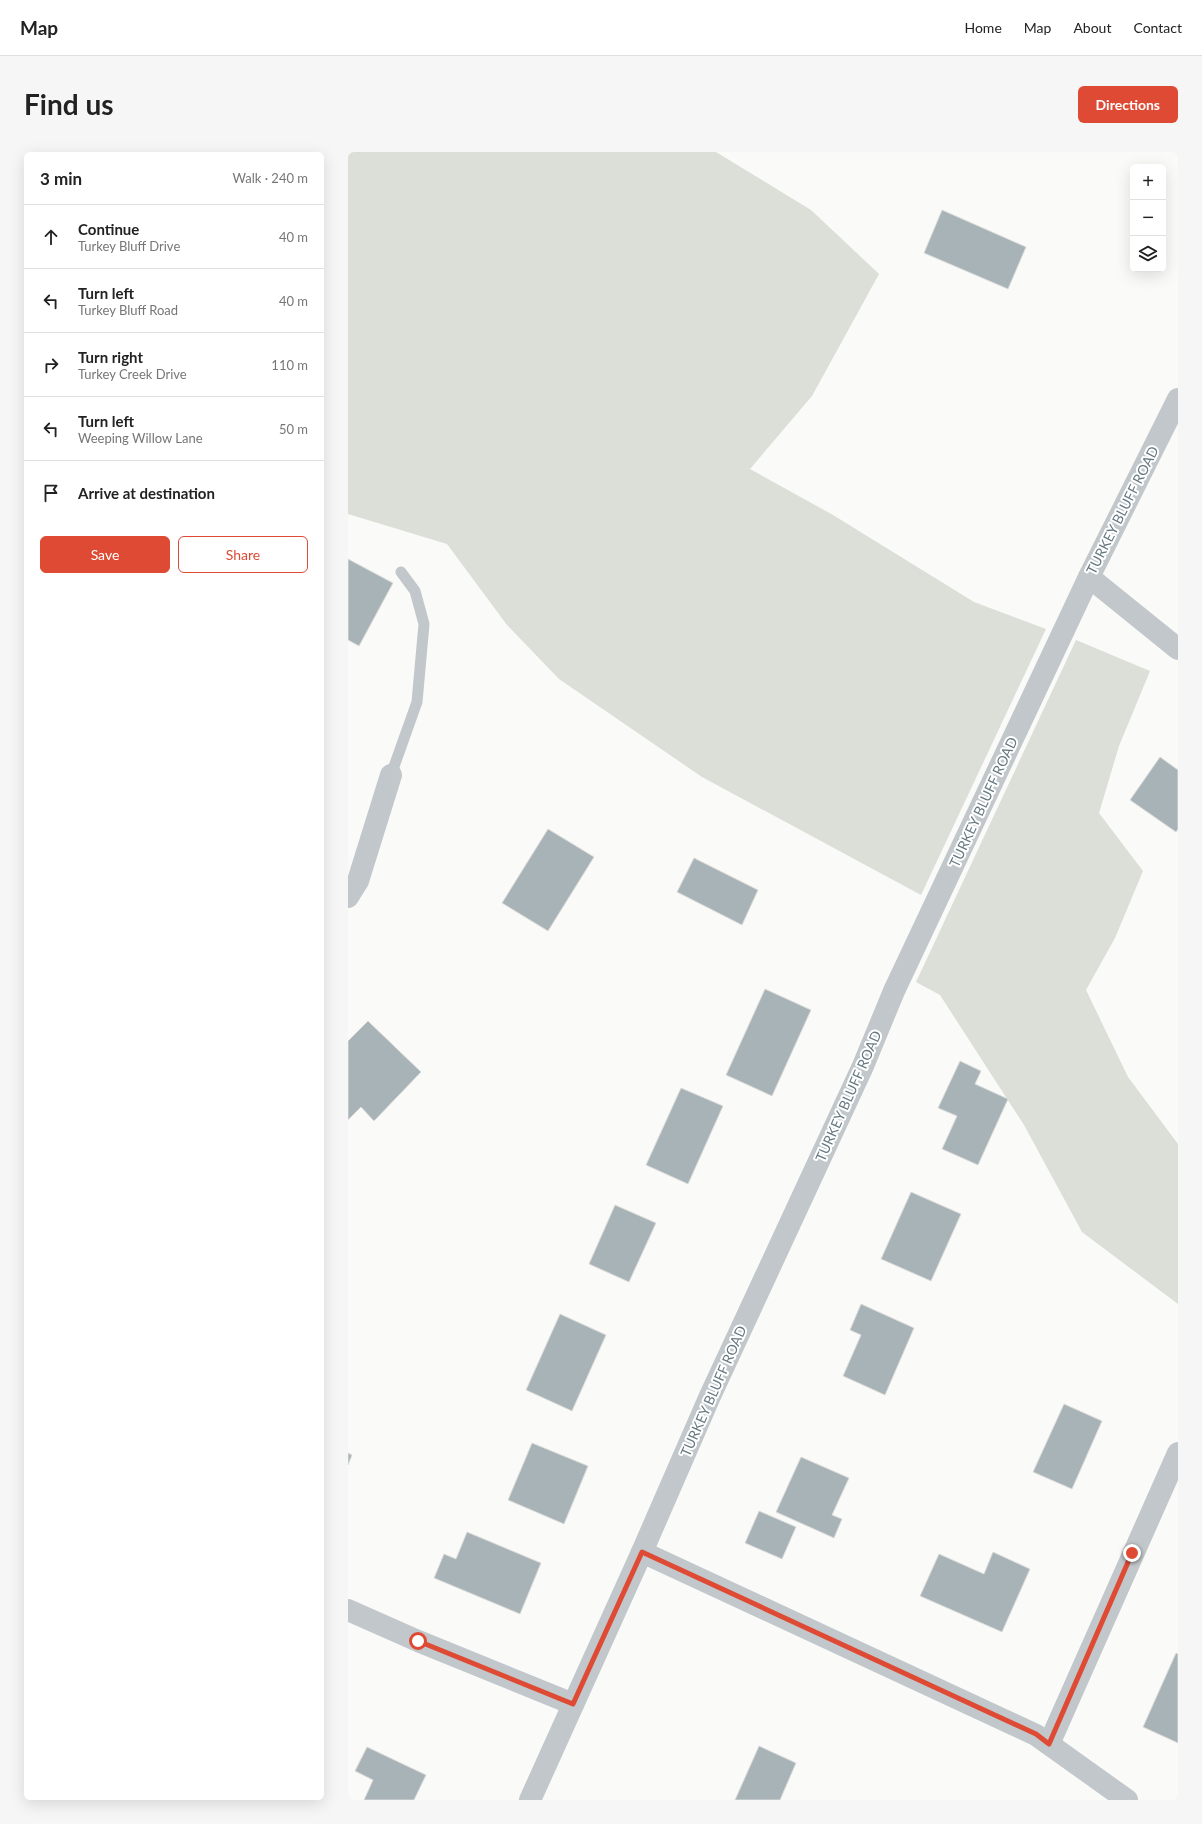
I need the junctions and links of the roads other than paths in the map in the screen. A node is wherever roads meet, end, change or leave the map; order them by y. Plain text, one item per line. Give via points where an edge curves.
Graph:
1 (1178, 398) edge
2 (401, 572) dead end
3 (1088, 577) junction
4 (1178, 649) edge
5 (391, 775) joint
6 (348, 897) edge
7 (1178, 1453) edge
8 (642, 1552) junction
9 (348, 1610) edge
10 (573, 1704) junction
11 (1049, 1744) junction
12 (530, 1800) edge
13 (1127, 1800) edge

1 - 3 street, TURKEY BLUFF ROAD
2 - 5 lane via 415,591 424,624 417,702
3 - 4 street
3 - 8 street, TURKEY BLUFF ROAD via 894,990 863,1066 710,1396
5 - 6 street via 358,881
7 - 11 street
8 - 10 street, TURKEY BLUFF ROAD
8 - 11 street via 1036,1734
9 - 10 street
10 - 12 street, TURKEY BLUFF ROAD
11 - 13 street

